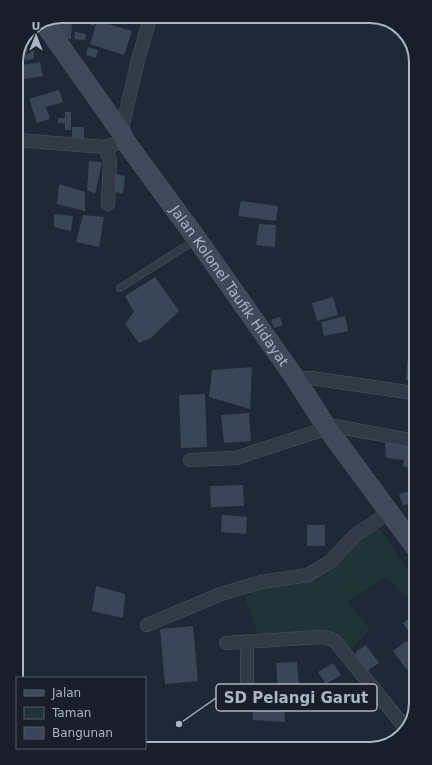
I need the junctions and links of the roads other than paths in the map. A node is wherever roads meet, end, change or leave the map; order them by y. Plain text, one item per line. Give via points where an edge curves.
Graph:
1 (149, 23) edge
2 (46, 26) edge
3 (123, 137) junction
4 (23, 141) edge
5 (105, 147) junction
6 (108, 204) dead end
7 (197, 239) junction
8 (120, 288) dead end
9 (295, 378) junction
10 (409, 392) edge
11 (327, 428) junction
12 (409, 440) edge
13 (190, 460) dead end
14 (390, 512) junction
15 (409, 539) edge
16 (147, 625) dead end
17 (247, 642) junction
18 (226, 643) dead end
19 (248, 693) dead end
20 (402, 724) edge

1 - 3 street via 139,56
2 - 3 main road, Jalan Kolonel Taufik Hidayat
3 - 5 street
3 - 7 main road, Jalan Kolonel Taufik Hidayat
4 - 5 street
5 - 6 street via 110,160
7 - 8 lane
7 - 9 main road, Jalan Kolonel Taufik Hidayat
9 - 10 street
9 - 11 main road, Jalan Kolonel Taufik Hidayat
11 - 12 street via 340,426
11 - 13 street via 236,458
11 - 14 main road, Jalan Kolonel Taufik Hidayat
14 - 15 main road, Jalan Kolonel Taufik Hidayat
14 - 16 street via 355,535 331,561 308,575 261,582 228,592
17 - 18 street
17 - 19 street
17 - 20 street via 319,637 330,639

